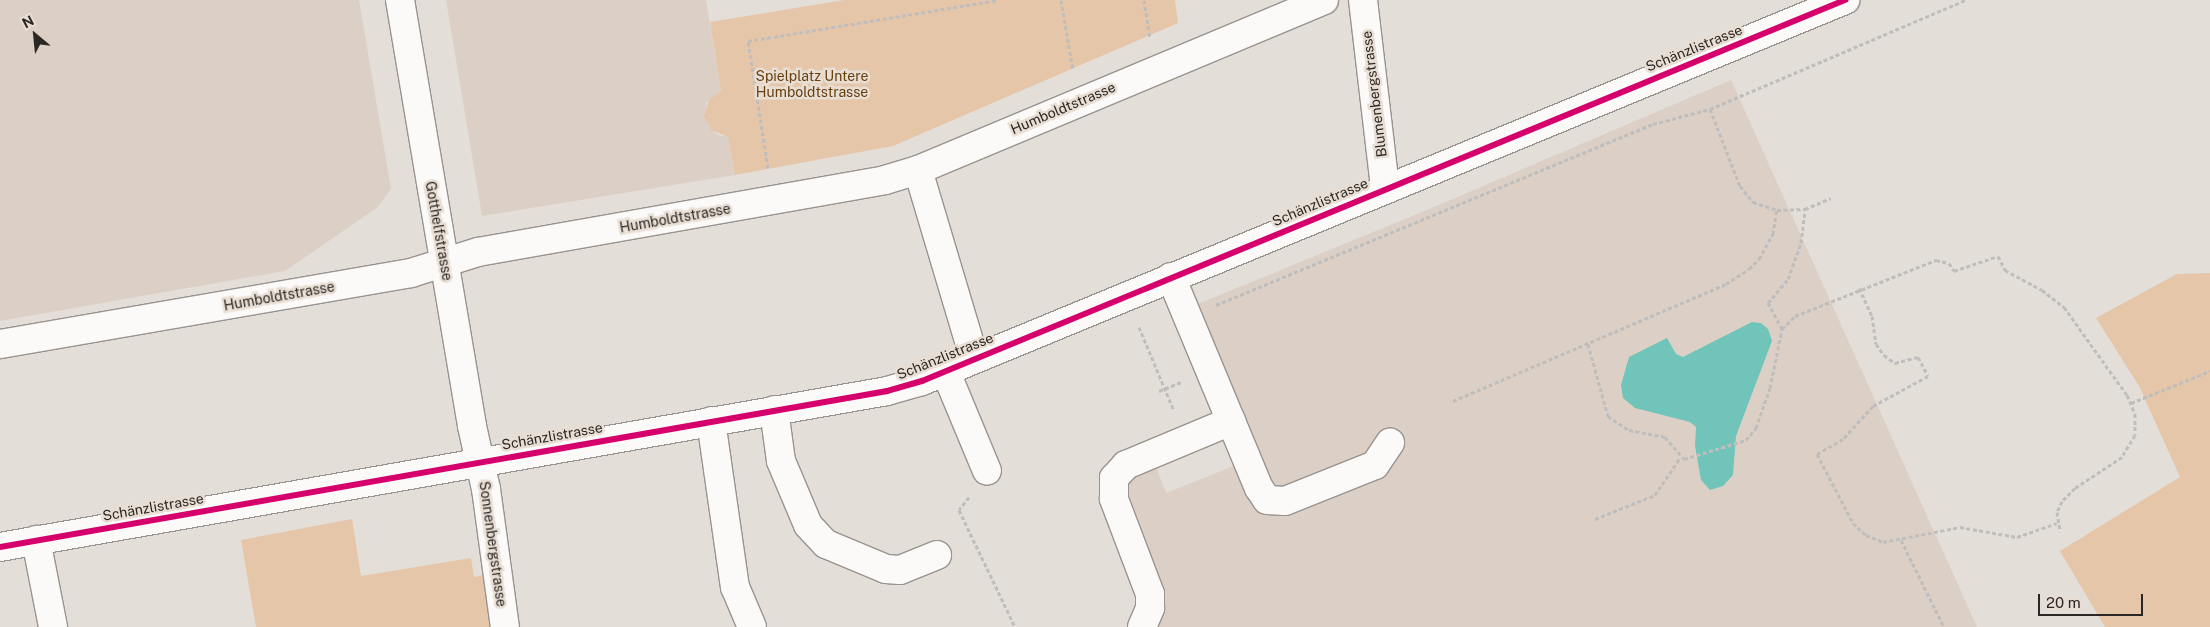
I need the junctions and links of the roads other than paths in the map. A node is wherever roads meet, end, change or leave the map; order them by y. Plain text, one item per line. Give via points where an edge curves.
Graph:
1 (400, 0) edge
2 (1324, 0) edge
3 (1363, 0) edge
4 (1845, 0) edge
5 (918, 170) junction
6 (1385, 188) junction
7 (444, 262) junction
8 (1170, 277) junction
9 (0, 344) edge
10 (974, 358) junction
11 (945, 370) junction
12 (774, 410) junction
13 (712, 421) junction
14 (1231, 421) junction
15 (1390, 443) dead end
16 (480, 461) junction
17 (988, 470) road end
18 (36, 540) junction
19 (0, 547) edge
20 (937, 555) dead end
21 (53, 627) edge
22 (505, 627) edge
23 (752, 627) edge
24 (1142, 627) edge

1 - 7 street, Gotthelfstrasse
2 - 5 street, Humboldtstrasse
3 - 6 street, Blumenbergstrasse
4 - 6 street, Schänzlistrasse
5 - 7 street, Humboldtstrasse via 885,180 478,252
5 - 10 street
6 - 8 street, Schänzlistrasse
7 - 9 street, Humboldtstrasse via 411,273
7 - 16 street, Gotthelfstrasse
8 - 10 street, Schänzlistrasse
8 - 14 street
10 - 11 street, Schänzlistrasse
11 - 12 street, Schänzlistrasse via 888,391
11 - 17 street
12 - 13 street, Schänzlistrasse
12 - 20 street via 781,461 808,525 826,544 886,569 900,570
13 - 16 street, Schänzlistrasse
13 - 23 street via 735,588
14 - 15 street via 1262,495 1278,502 1375,466
14 - 24 street via 1126,465 1114,478 1113,495 1150,594 1150,608
16 - 18 street, Schänzlistrasse
16 - 22 street, Sonnenbergstrasse
18 - 19 street, Schänzlistrasse
18 - 21 street

